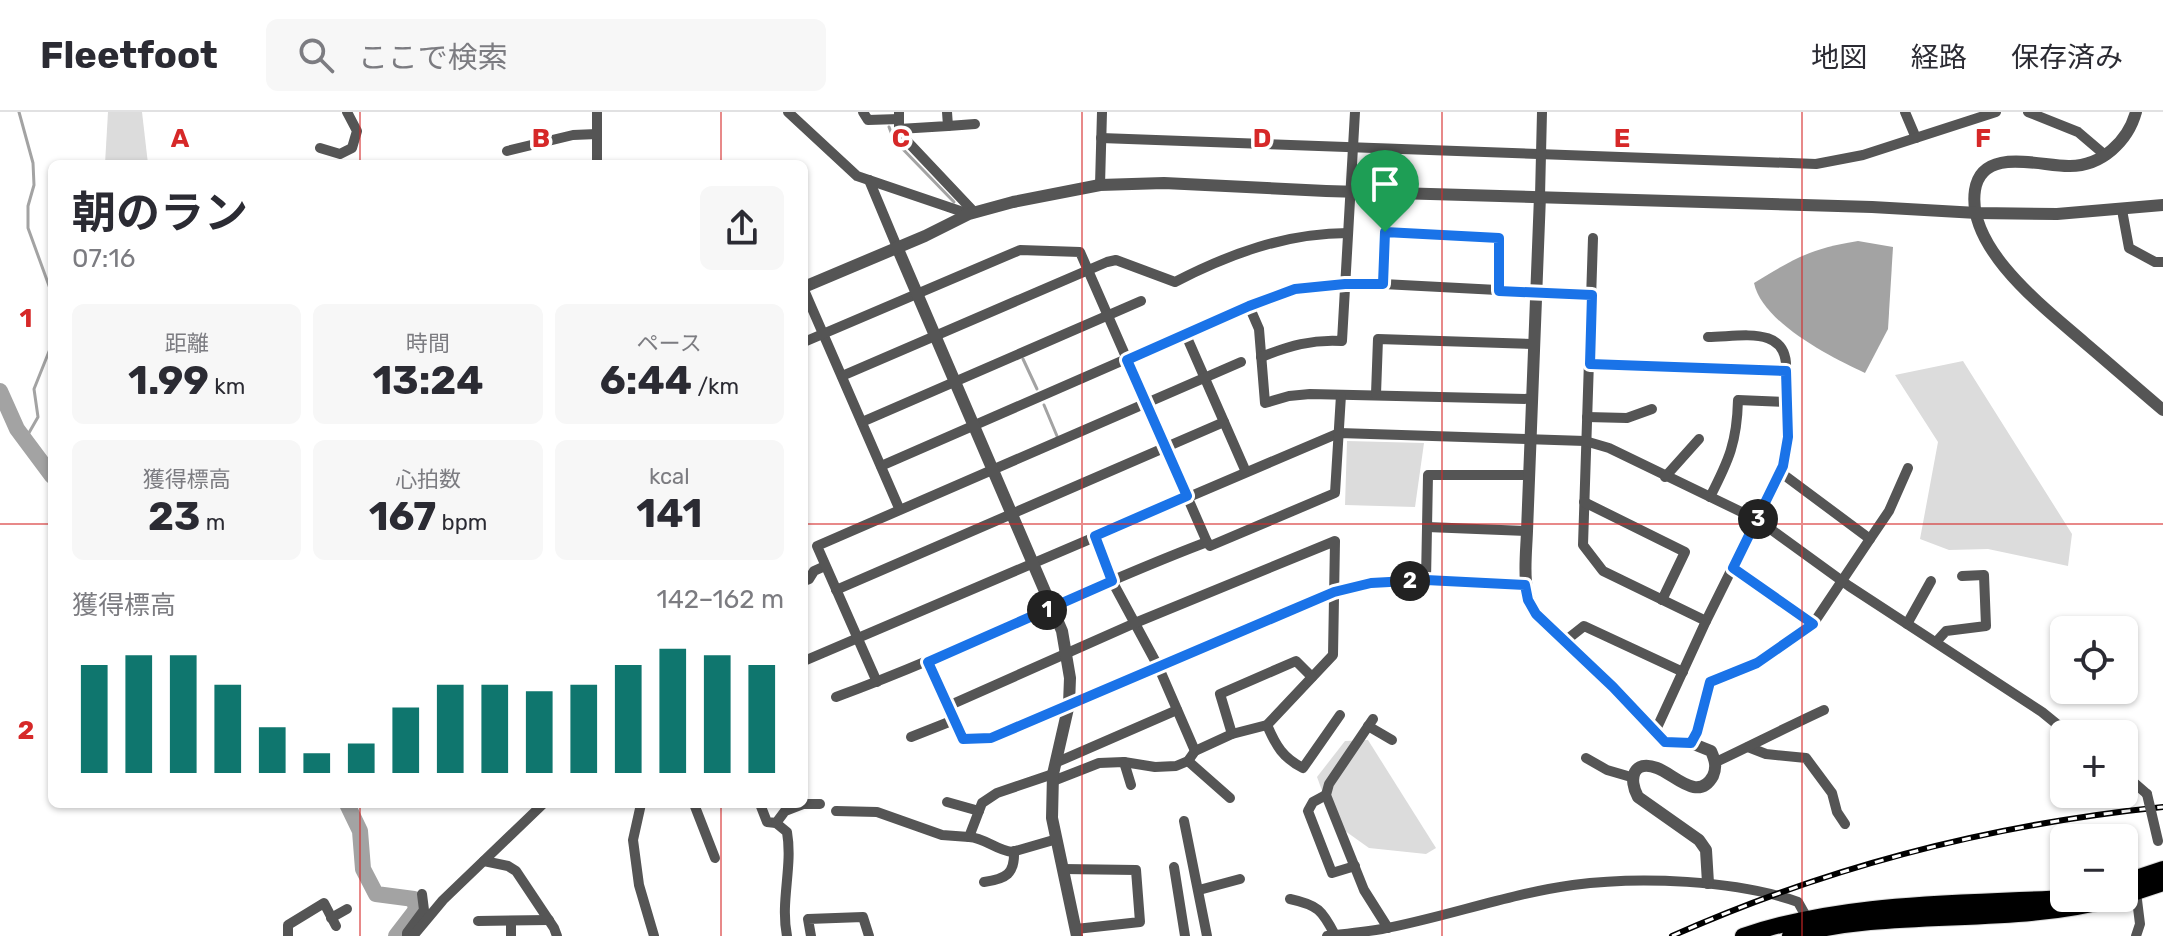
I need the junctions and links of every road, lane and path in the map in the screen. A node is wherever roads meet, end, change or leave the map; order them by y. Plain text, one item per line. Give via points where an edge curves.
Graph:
1 (347, 112) edge
2 (597, 112) edge
3 (788, 112) edge
4 (863, 112) edge
5 (947, 112) edge
6 (1102, 112) edge
7 (1355, 112) edge
8 (1542, 112) edge
9 (1905, 112) edge
10 (1996, 112) edge
11 (2028, 112) edge
12 (2136, 112) edge
13 (899, 120) edge
14 (975, 124) dead end
15 (948, 126) junction
16 (597, 134) junction
17 (1101, 138) junction
18 (1916, 138) junction
19 (1354, 147) junction
20 (320, 148) dead end
21 (507, 151) dead end
22 (1541, 153) junction
23 (2105, 155) junction
24 (597, 160) edge
25 (869, 180) junction
26 (1100, 185) junction
27 (1349, 191) junction
28 (1540, 196) junction
29 (2163, 205) edge
30 (2122, 210) junction
31 (972, 213) junction
32 (1977, 213) junction
33 (1348, 233) junction
34 (1593, 238) dead end
35 (897, 247) junction
36 (2163, 262) edge
37 (1088, 270) junction
38 (1345, 284) junction
39 (1383, 284) junction
40 (808, 286) edge
41 (1499, 291) junction
42 (1535, 292) junction
43 (915, 293) junction
44 (1592, 295) junction
45 (808, 297) edge
46 (1141, 301) dead end
47 (1249, 306) junction
48 (1108, 315) junction
49 (823, 333) junction
50 (1185, 333) junction
51 (934, 335) junction
52 (1708, 337) dead end
53 (808, 340) edge
54 (1533, 344) junction
55 (1261, 357) junction
56 (1127, 360) junction
57 (1241, 362) dead end
58 (1590, 364) junction
59 (1786, 371) junction
60 (842, 376) junction
61 (1205, 378) junction
62 (954, 381) junction
63 (1376, 394) junction
64 (1341, 395) junction
65 (1531, 399) junction
66 (1787, 402) junction
67 (1146, 403) junction
68 (1652, 409) dead end
69 (2163, 410) edge
70 (1587, 417) junction
71 (862, 422) junction
72 (1224, 422) junction
73 (973, 425) junction
74 (1339, 433) junction
75 (1529, 438) junction
76 (1699, 439) dead end
77 (1585, 441) junction
78 (1166, 446) junction
79 (881, 466) junction
80 (1908, 468) dead end
81 (992, 469) junction
82 (1246, 472) junction
83 (1780, 472) junction
84 (1529, 475) junction
85 (1665, 477) junction
86 (1187, 496) junction
87 (1710, 497) junction
88 (1584, 502) junction
89 (899, 508) junction
90 (1011, 512) junction
91 (1758, 520) junction
92 (1427, 527) junction
93 (1527, 531) junction
94 (1095, 536) junction
95 (1870, 539) junction
96 (1207, 542) junction
97 (1032, 563) junction
98 (825, 566) junction
99 (1733, 568) junction
100 (1962, 576) dead end
101 (808, 579) edge
102 (1426, 580) junction
103 (1112, 581) junction
104 (1931, 581) dead end
105 (1843, 582) junction
106 (1525, 585) junction
107 (836, 590) junction
108 (1334, 592) junction
109 (1662, 600) junction
110 (1053, 608) junction
111 (1706, 621) junction
112 (1135, 623) junction
113 (1813, 624) junction
114 (1907, 624) junction
115 (857, 639) junction
116 (1565, 641) junction
117 (1936, 642) junction
118 (1067, 652) junction
119 (808, 659) edge
120 (928, 662) junction
121 (1159, 668) junction
122 (1683, 672) junction
123 (1312, 677) junction
124 (877, 682) junction
125 (836, 697) dead end
126 (1069, 704) junction
127 (948, 706) junction
128 (1177, 710) junction
129 (1824, 710) dead end
130 (1340, 715) dead end
131 (954, 720) junction
132 (2052, 720) edge
133 (1267, 725) junction
134 (1655, 732) junction
135 (1232, 734) junction
136 (911, 737) dead end
137 (1392, 740) dead end
138 (1691, 743) junction
139 (1748, 747) junction
140 (1191, 756) junction
141 (1586, 758) dead end
142 (1124, 762) junction
143 (1716, 762) junction
144 (1053, 773) junction
145 (1631, 777) junction
146 (1131, 785) dead end
147 (2138, 786) edge
148 (1326, 795) junction
149 (1230, 798) dead end
150 (947, 802) dead end
151 (808, 804) edge
152 (820, 804) dead end
153 (539, 808) edge
154 (640, 808) edge
155 (696, 808) edge
156 (762, 808) edge
157 (793, 808) edge
158 (836, 811) dead end
159 (979, 811) junction
160 (1184, 821) dead end
161 (776, 823) junction
162 (1845, 824) dead end
163 (969, 837) junction
164 (1057, 839) junction
165 (2160, 844) edge
166 (1014, 851) junction
167 (715, 858) dead end
168 (484, 861) junction
169 (1355, 866) junction
170 (1174, 867) dead end
171 (1063, 869) junction
172 (2163, 869) edge
173 (1240, 879) dead end
174 (984, 882) dead end
175 (1708, 883) junction
176 (2163, 883) edge
177 (2138, 884) edge
178 (2138, 888) edge
179 (1199, 890) junction
180 (422, 894) dead end
181 (1290, 899) dead end
182 (2050, 899) edge
183 (347, 909) dead end
184 (2050, 911) edge
185 (2136, 912) edge
186 (1807, 918) junction
187 (549, 920) junction
188 (478, 921) dead end
189 (511, 921) junction
190 (1388, 928) junction
191 (1076, 933) edge
192 (1339, 935) edge
193 (288, 936) edge
194 (410, 936) edge
195 (511, 936) edge
196 (557, 936) edge
197 (654, 936) edge
198 (787, 936) edge
199 (811, 936) edge
200 (869, 936) edge
201 (1185, 936) edge
202 (1207, 936) edge
203 (1327, 936) edge
204 (1743, 936) edge
205 (1790, 936) edge
206 (2136, 936) edge

1 - 20 street via 357,131 352,148 340,154
2 - 16 street
3 - 25 street via 857,176
4 - 13 street via 868,120
5 - 15 street
6 - 17 street
7 - 19 street
8 - 22 street
9 - 18 street
10 - 18 street
11 - 23 street via 2078,132
12 - 23 street via 2129,131
13 - 15 street
13 - 31 street via 906,140
14 - 15 street
16 - 21 street
16 - 24 street
17 - 19 street
17 - 26 street
18 - 22 street via 1816,164
19 - 22 street
19 - 27 street
22 - 28 street
23 - 32 street via 2072,167 2010,160 1994,165 1975,189
25 - 31 street
25 - 35 street
26 - 27 street
26 - 31 street
27 - 28 street
27 - 33 street
28 - 32 street
28 - 42 street
29 - 30 street
30 - 32 street
30 - 36 street via 2129,248
31 - 35 street
32 - 69 street via 1988,244 2036,300
33 - 37 street via 1278,240 1175,282 1116,260
33 - 38 street
34 - 44 street
35 - 40 street
35 - 43 street
37 - 43 street via 1080,252 1020,250
37 - 48 street
37 - 51 street
38 - 39 street
38 - 47 street via 1295,289
38 - 55 street via 1342,341 1293,344
39 - 41 street
39 - 41 street via 1385,232 1499,238
41 - 42 street
42 - 44 street
42 - 54 street
43 - 49 street
43 - 51 street
44 - 58 street
45 - 49 street
46 - 48 street
47 - 50 street
47 - 55 street via 1259,329
48 - 56 street
48 - 62 street
49 - 53 street
49 - 60 street
50 - 56 street
50 - 61 street
51 - 60 street
51 - 62 street
52 - 59 street via 1768,337 1784,348
54 - 63 street via 1378,339
54 - 65 street
55 - 64 street via 1265,403 1289,396
56 - 67 street
56 - 73 street
57 - 61 street
58 - 59 street
58 - 70 street
59 - 66 street
60 - 71 street
61 - 67 street
61 - 72 street
62 - 71 street
62 - 73 street
63 - 64 street
63 - 65 street
64 - 74 street
65 - 75 street
66 - 83 street via 1788,437
66 - 87 street via 1738,400 1730,458
67 - 78 street
67 - 81 street
68 - 70 street via 1627,418
70 - 77 street
71 - 79 street
72 - 78 street
72 - 82 street
73 - 79 street
73 - 81 street
74 - 75 street
74 - 82 street
74 - 96 street via 1335,493 1210,546
75 - 77 street
75 - 84 street
76 - 85 street
77 - 85 street
77 - 88 street
78 - 86 street
78 - 90 street
79 - 89 street
80 - 95 street
81 - 89 street
81 - 90 street
82 - 86 street
83 - 91 street
83 - 95 street
84 - 92 street via 1428,475
84 - 93 street
85 - 87 street
86 - 94 street
86 - 96 street
87 - 91 street
88 - 109 street via 1583,545 1603,571
88 - 109 street via 1685,552
89 - 98 street via 817,546
90 - 97 street
90 - 107 street
91 - 99 street
91 - 105 street
92 - 93 street
92 - 102 street
93 - 106 street
94 - 97 street
94 - 103 street
95 - 105 street
96 - 103 street
97 - 110 street
97 - 115 street
98 - 101 street
98 - 107 street
99 - 111 street
99 - 113 street
100 - 117 street via 1984,575 1986,626 1946,631
102 - 106 street
102 - 108 street via 1371,583
103 - 110 street
103 - 112 street
104 - 114 street
105 - 113 street
105 - 114 street
106 - 116 street via 1536,614
107 - 115 street
108 - 112 street via 1335,541
108 - 121 street
108 - 123 street via 1333,655
109 - 111 street
110 - 118 street
110 - 120 street
111 - 122 street
112 - 118 street
112 - 121 street
113 - 138 street via 1757,663 1710,682
114 - 117 street
115 - 119 street
115 - 124 street
116 - 122 street via 1584,626
116 - 134 street
117 - 132 street
118 - 126 street
118 - 127 street
120 - 124 street
120 - 127 street
121 - 126 street
121 - 128 street
122 - 134 street
123 - 133 street
123 - 135 street via 1296,661 1220,694
124 - 125 street
126 - 131 street via 991,738 963,739
126 - 144 street
127 - 131 street
128 - 140 street
128 - 144 street
129 - 139 street
130 - 133 street via 1303,768 1278,749
131 - 136 street
133 - 135 street
134 - 138 street via 1665,742
135 - 140 street
137 - 148 street via 1370,723
138 - 143 street via 1711,751
139 - 143 street
139 - 162 street via 1806,758 1832,793
140 - 142 street via 1176,766
140 - 149 street
141 - 145 street
142 - 144 street
142 - 146 street
143 - 145 street via 1709,782 1698,788 1646,766
144 - 159 street via 997,793
144 - 164 street
145 - 175 street via 1638,797 1699,840 1706,850
147 - 165 street, bridge via 2147,794
148 - 169 street
148 - 169 street via 1308,811 1332,873
150 - 159 street
151 - 152 street
153 - 168 street
154 - 197 street via 633,840
155 - 167 street
156 - 161 street via 767,822
157 - 161 street
158 - 163 street via 877,812 942,835
159 - 163 street
160 - 179 street
161 - 198 street via 787,832 790,851 784,888
163 - 166 street
164 - 166 street
164 - 171 street
166 - 174 street via 1015,866 1009,873
168 - 187 street via 516,871
168 - 194 street
169 - 190 street
170 - 201 street
171 - 191 street
171 - 191 street via 1136,870 1140,922
172 - 177 highway
173 - 179 street
175 - 186 street via 1798,902
175 - 190 street via 1574,885
176 - 178 highway
179 - 202 street
180 - 194 street via 424,910 407,933
181 - 192 street via 1314,904
182 - 186 highway
183 - 193 street via 334,922 324,903 288,925
184 - 205 highway via 1870,922
185 - 206 street via 2140,924
186 - 204 highway
187 - 189 street
187 - 196 street
188 - 189 street
189 - 195 street
190 - 192 street
192 - 203 street
199 - 200 street via 808,919 863,917

